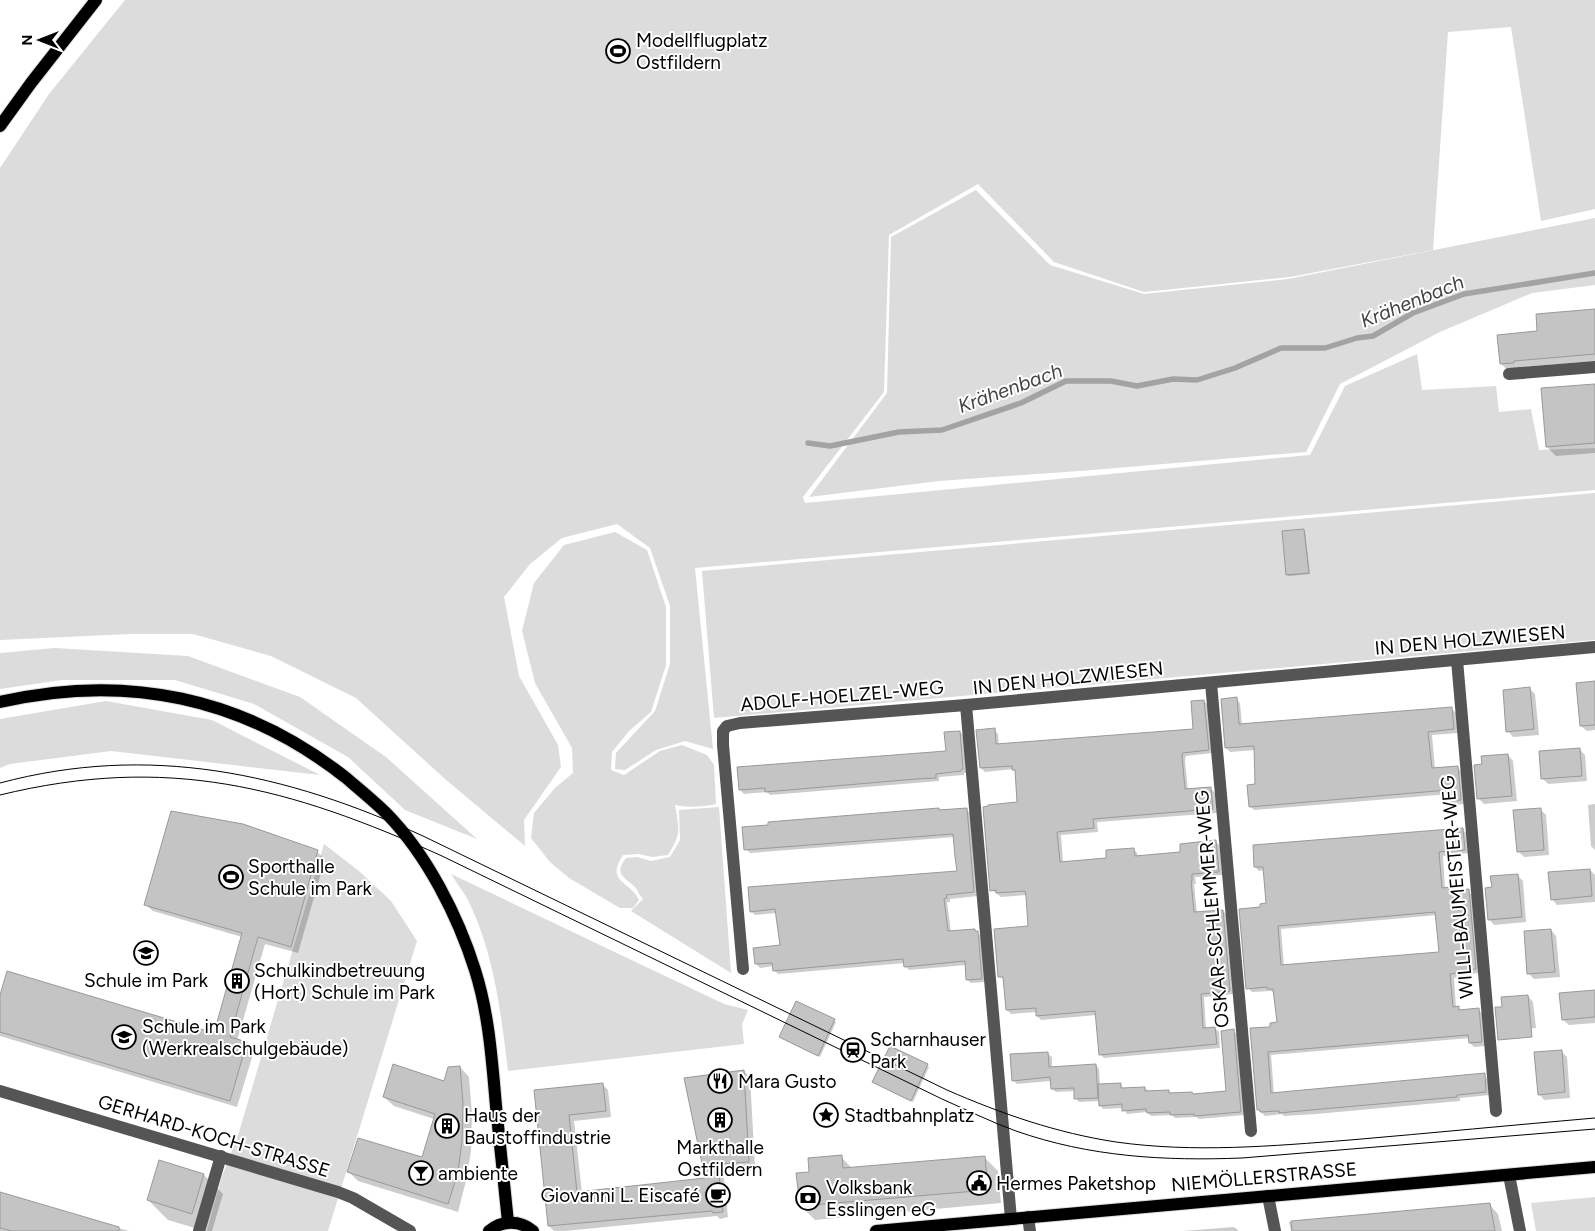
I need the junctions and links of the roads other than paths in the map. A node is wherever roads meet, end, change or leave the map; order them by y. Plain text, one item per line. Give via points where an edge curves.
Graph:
1 (96, 0) edge
2 (0, 126) edge
3 (1595, 367) edge
4 (1509, 374) dead end
5 (1595, 647) edge
6 (1457, 660) junction
7 (1212, 683) junction
8 (0, 702) edge
9 (966, 705) junction
10 (743, 969) dead end
11 (0, 1090) edge
12 (1496, 1111) dead end
13 (1251, 1131) dead end
14 (222, 1156) junction
15 (1595, 1167) edge
16 (1509, 1175) junction
17 (1268, 1196) junction
18 (1028, 1217) junction
19 (1012, 1219) junction
20 (508, 1222) junction
21 (199, 1231) edge
22 (410, 1231) edge
23 (489, 1231) edge
24 (533, 1231) edge
25 (876, 1231) edge
26 (1030, 1231) edge
27 (1275, 1231) edge
28 (1520, 1231) edge

1 - 2 main road
3 - 4 street
5 - 6 street, IN DEN HOLZWIESEN
6 - 7 street, IN DEN HOLZWIESEN
6 - 12 street, WILLI-BAUMEISTER-WEG
7 - 9 street, IN DEN HOLZWIESEN
7 - 13 street, OSKAR-SCHLEMMER-WEG
8 - 20 main road via 62,690 97,689 169,695 194,701 240,716 297,742 387,814 406,836 442,891 476,973 492,1059
9 - 10 street, ADOLF-HOELZEL-WEG via 740,723 723,730
9 - 19 street, IN DEN HOLZWIESEN
11 - 14 street, GERHARD-KOCH-STRASSE
14 - 21 street
14 - 22 street, GERHARD-KOCH-STRASSE via 338,1192
15 - 16 main road, NIEMÖLLERSTRASSE
16 - 17 main road, NIEMÖLLERSTRASSE
16 - 28 street
17 - 18 main road, NIEMÖLLERSTRASSE
17 - 27 street
18 - 19 main road, NIEMÖLLERSTRASSE
18 - 26 street
19 - 25 main road, NIEMÖLLERSTRASSE
20 - 23 main road
20 - 24 main road

